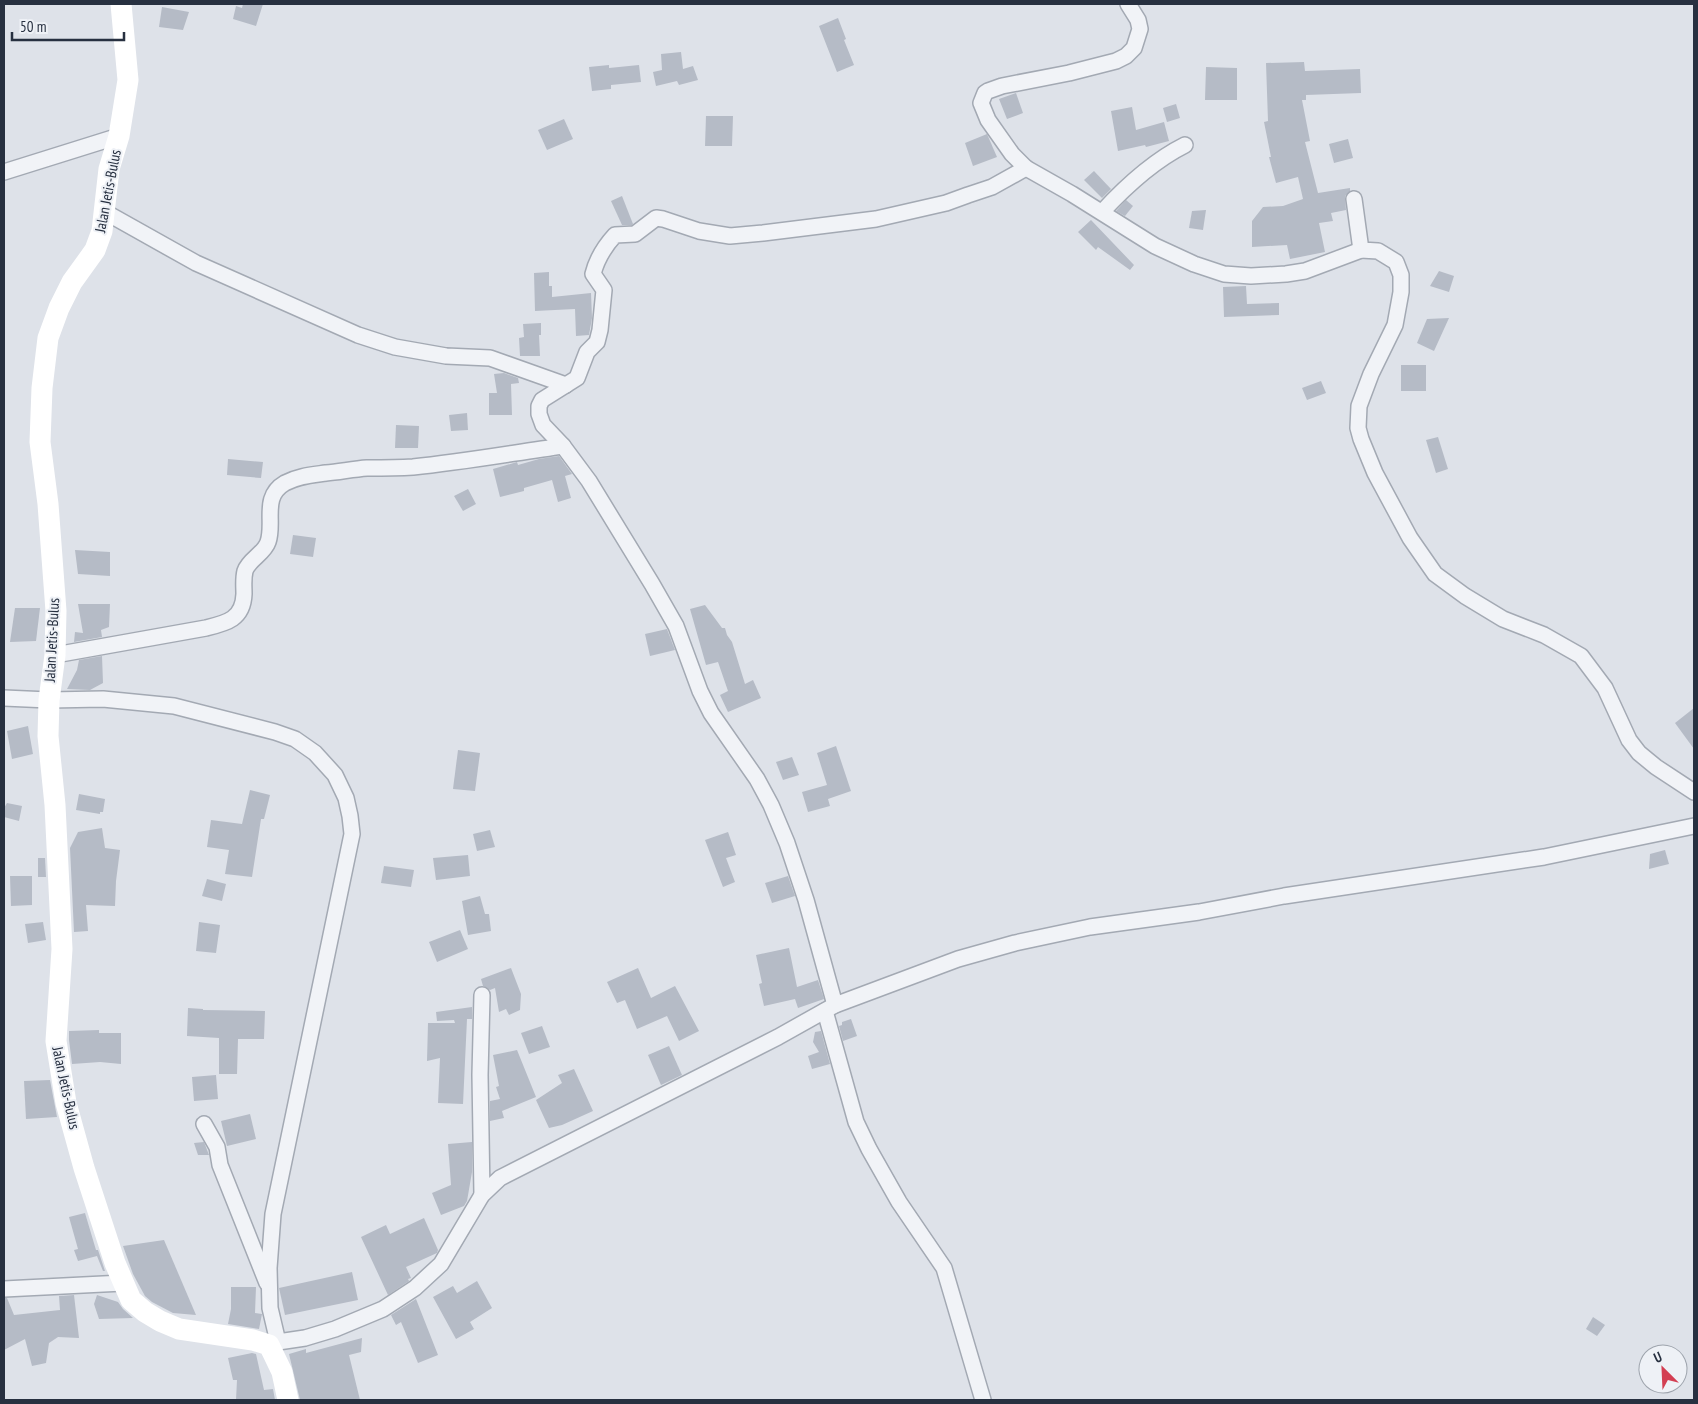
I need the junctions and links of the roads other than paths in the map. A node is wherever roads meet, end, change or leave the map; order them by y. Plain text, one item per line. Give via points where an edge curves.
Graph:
1 (121, 4) edge
2 (1128, 4) edge
3 (119, 136) junction
4 (1185, 146) dead end
5 (1026, 168) junction
6 (4, 172) edge
7 (1354, 199) dead end
8 (105, 212) junction
9 (1102, 212) junction
10 (1361, 250) junction
11 (566, 385) junction
12 (563, 446) junction
13 (55, 655) junction
14 (4, 698) edge
15 (49, 700) junction
16 (1694, 792) edge
17 (1694, 826) edge
18 (482, 996) dead end
19 (830, 1008) junction
20 (204, 1124) dead end
21 (482, 1195) junction
22 (123, 1283) junction
23 (4, 1289) edge
24 (270, 1292) junction
25 (273, 1343) junction
26 (288, 1400) edge
27 (983, 1400) edge

1 - 3 street, Jalan Jetis-Bulus via 128,80
2 - 5 street via 1140,29 1134,48 1123,58 1002,86 984,94 982,103 988,120 1003,143
3 - 6 street
3 - 8 street, Jalan Jetis-Bulus via 109,169
4 - 9 street via 1159,160 1120,192
5 - 9 street
5 - 11 street via 992,187 961,198 876,218 730,236 656,218 635,234 614,235 596,262 593,274 604,290 597,342 587,352 577,378
7 - 10 street
8 - 11 street via 196,263 358,335 395,347 446,356 490,358
8 - 13 street, Jalan Jetis-Bulus via 95,250 72,282 56,315 48,338 42,388 40,442 53,567
9 - 10 street via 1155,246 1194,264 1236,276 1305,271
10 - 16 street via 1378,251 1396,262 1401,275 1395,324 1359,406 1358,428 1375,473 1410,538 1435,574 1464,596 1503,619 1544,635 1581,656 1605,688 1629,740 1639,753
11 - 12 street via 542,400 539,406 543,425
12 - 13 street via 295,479 273,494 268,541 245,570 243,601 234,618 206,628
12 - 19 street via 589,481 676,626 700,691 771,805 806,900
13 - 15 street, Jalan Jetis-Bulus
14 - 15 street
15 - 22 street, Jalan Jetis-Bulus via 48,736 62,949 56,1041 66,1103
15 - 24 street via 103,699 174,706 275,732 295,739 315,753 335,775 346,798 352,834 273,1214
17 - 19 street via 1544,857 1090,927 958,959
18 - 21 street
19 - 21 street via 500,1178
19 - 27 street via 856,1122 899,1202 944,1268
20 - 24 street via 217,1147 220,1165
21 - 25 street via 441,1264 415,1288 383,1310 334,1329
22 - 23 street
22 - 25 street, Jalan Jetis-Bulus via 131,1300 145,1312 179,1329
24 - 25 street
25 - 26 street

